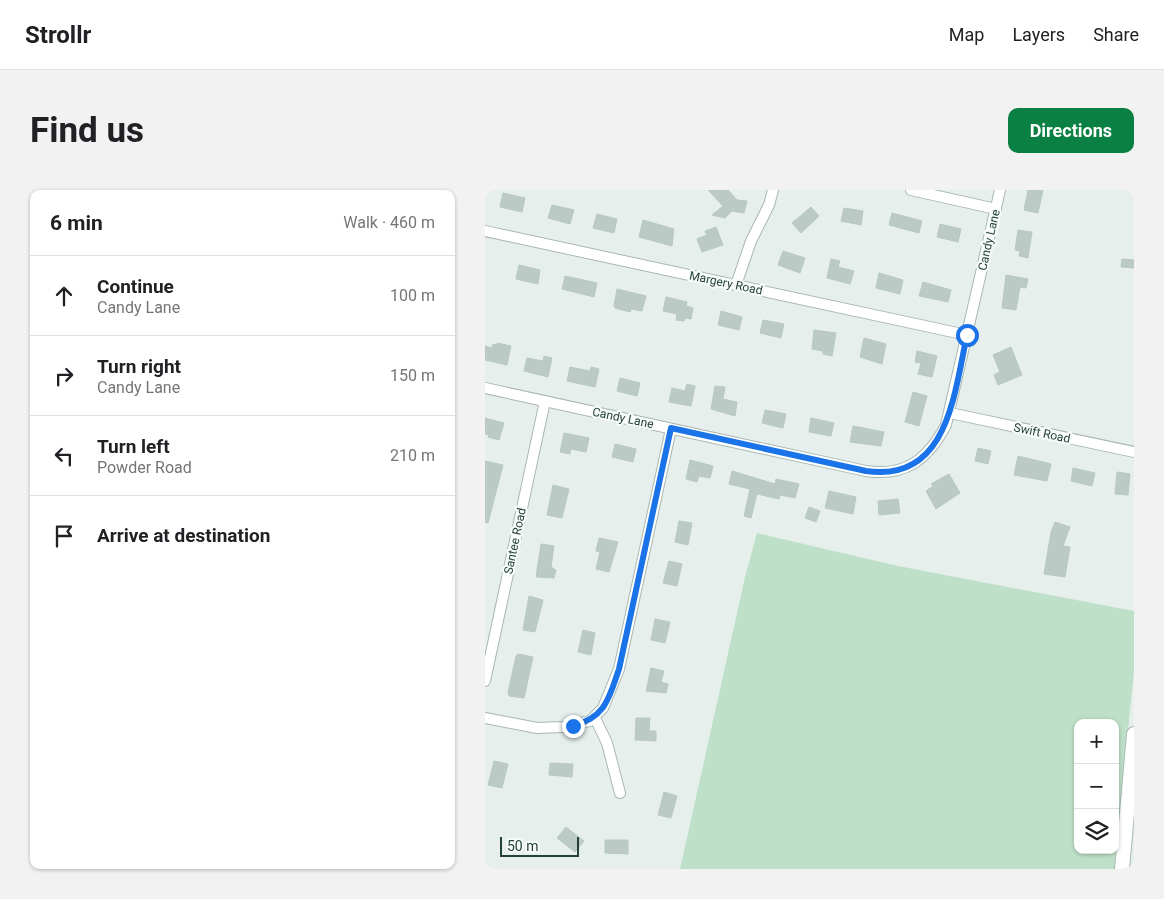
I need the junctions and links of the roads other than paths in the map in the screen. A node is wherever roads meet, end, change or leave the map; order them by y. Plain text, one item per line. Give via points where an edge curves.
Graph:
1 (773, 190) edge
2 (911, 190) edge
3 (1000, 190) edge
4 (996, 209) junction
5 (485, 231) edge
6 (736, 285) junction
7 (967, 335) junction
8 (485, 388) edge
9 (545, 401) junction
10 (950, 413) junction
11 (671, 428) junction
12 (1134, 452) edge
13 (485, 681) edge
14 (485, 718) edge
15 (595, 718) junction
16 (1134, 734) edge
17 (620, 794) dead end
18 (1122, 869) edge

1 - 6 street
2 - 4 street
3 - 4 street, Candy Lane
4 - 7 street, Candy Lane
5 - 6 street, Margery Road
6 - 7 street, Margery Road
7 - 10 street, Candy Lane
8 - 9 street, Candy Lane
9 - 11 street, Candy Lane
9 - 13 street, Santee Road
10 - 11 street, Candy Lane via 940,437 923,457 891,473 866,471
10 - 12 street, Swift Road
11 - 15 street via 619,669 608,699
14 - 15 street via 545,728 573,726
15 - 17 street via 607,743
16 - 18 street

